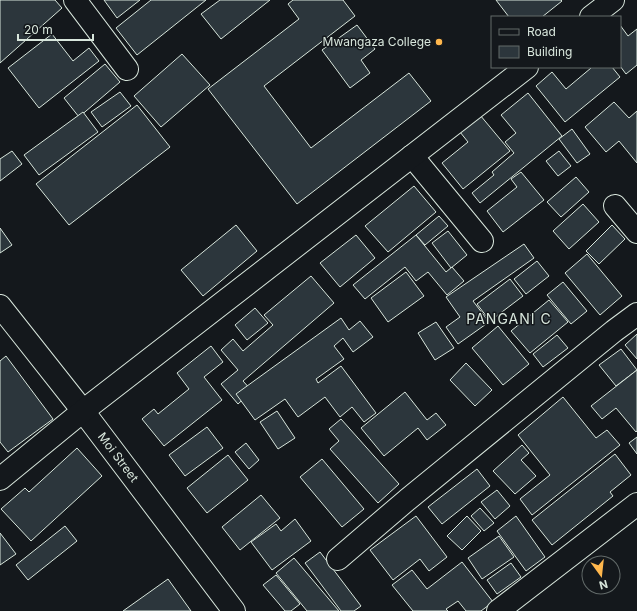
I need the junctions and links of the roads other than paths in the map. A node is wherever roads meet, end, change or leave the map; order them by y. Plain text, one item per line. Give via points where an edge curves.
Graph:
1 (75, 0) edge
2 (613, 0) edge
3 (592, 16) edge
4 (526, 68) edge
5 (127, 69) dead end
6 (412, 156) junction
7 (615, 206) dead end
8 (637, 232) edge
9 (482, 241) dead end
10 (0, 306) edge
11 (637, 314) edge
12 (84, 411) junction
13 (0, 479) edge
14 (637, 504) edge
15 (338, 559) dead end
16 (234, 611) edge
17 (498, 611) edge

1 - 5 street
2 - 3 street
4 - 6 street
6 - 9 street
6 - 12 street
7 - 8 street
10 - 12 street, Moi Street
11 - 15 street
12 - 13 street
12 - 16 street, Moi Street
14 - 17 street

